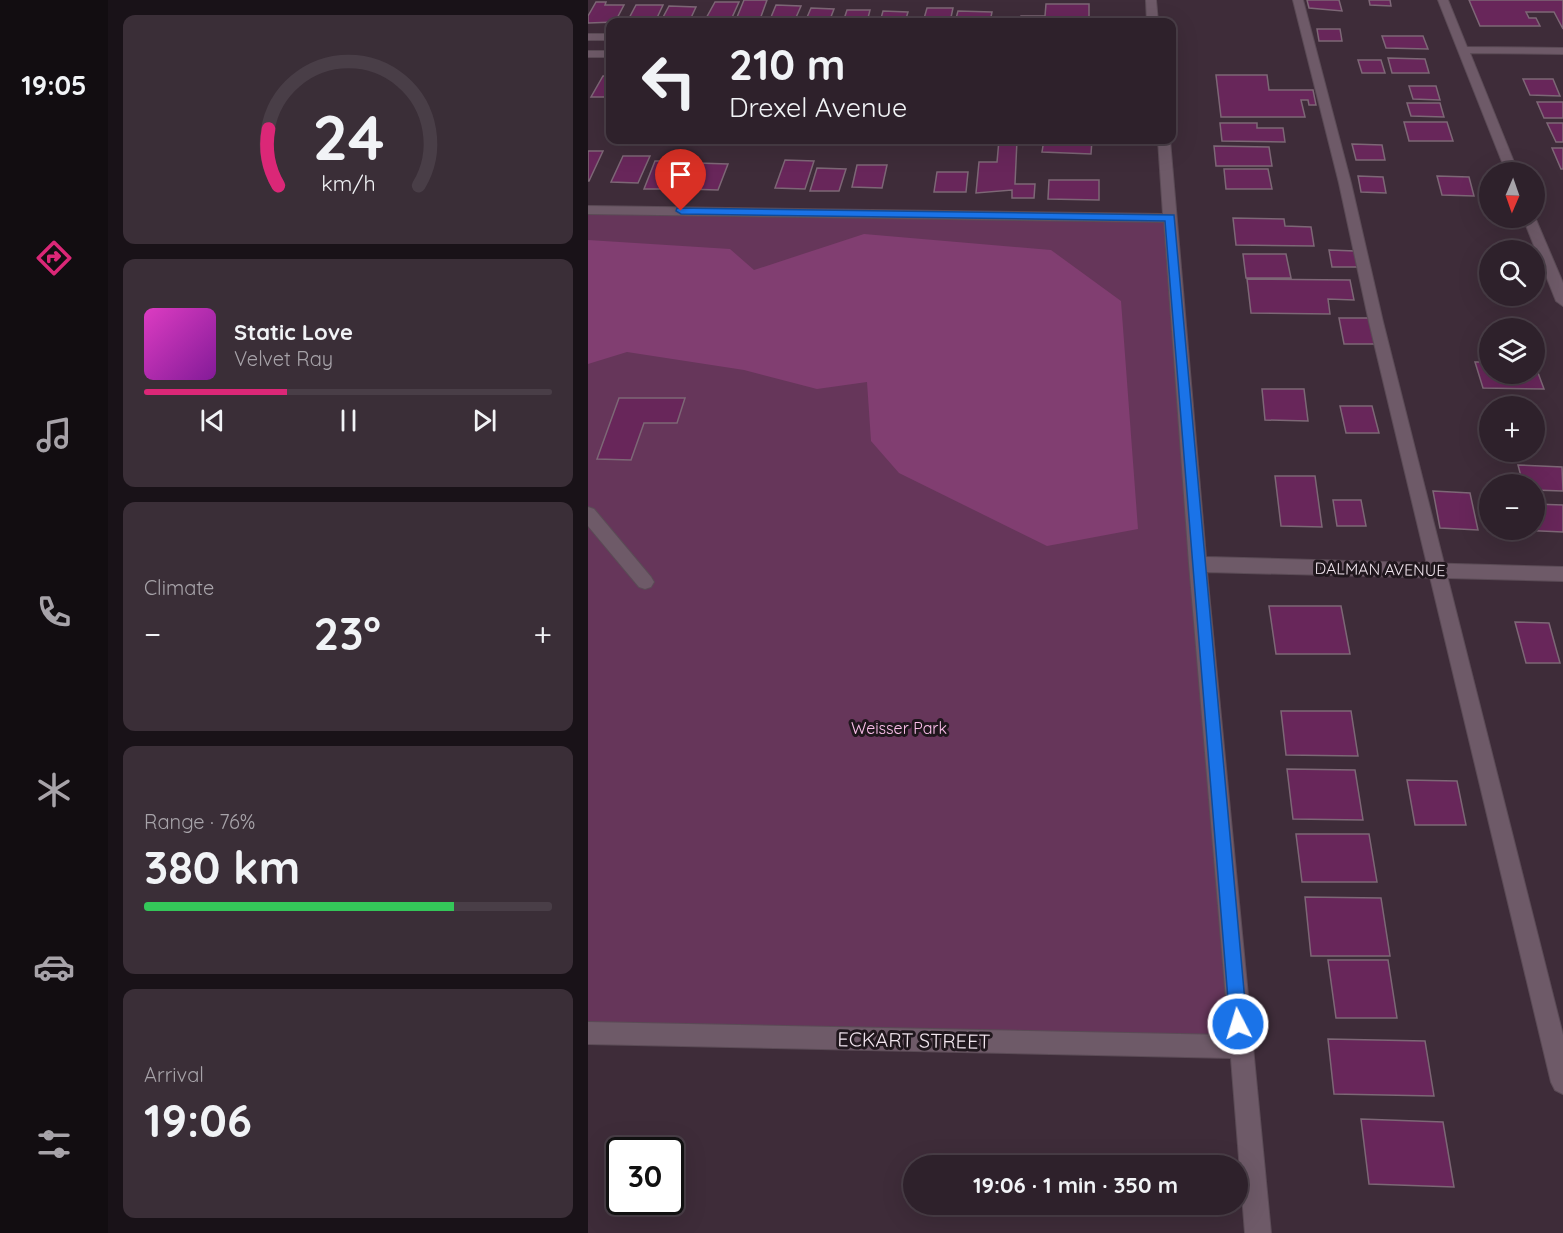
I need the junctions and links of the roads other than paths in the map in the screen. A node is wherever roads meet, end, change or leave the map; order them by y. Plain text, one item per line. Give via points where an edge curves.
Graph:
1 (1151, 0) edge
2 (1298, 0) edge
3 (1443, 0) edge
4 (1153, 18) edge
5 (588, 37) edge
6 (606, 38) edge
7 (1463, 50) junction
8 (1563, 51) edge
9 (588, 54) edge
10 (606, 54) edge
11 (1164, 144) edge
12 (1508, 162) edge
13 (588, 210) edge
14 (1170, 218) junction
15 (1534, 228) edge
16 (1563, 301) edge
17 (588, 514) edge
18 (1198, 564) junction
19 (1438, 570) junction
20 (1563, 574) edge
21 (645, 582) dead end
22 (588, 1033) edge
23 (1240, 1047) junction
24 (1563, 1082) edge
25 (1258, 1233) edge

1 - 4 street
2 - 19 street
3 - 7 street
5 - 6 street
7 - 8 street
7 - 12 street
9 - 10 street
11 - 14 street
13 - 14 street
14 - 18 street
15 - 16 street
17 - 21 street
18 - 19 street, DALMAN AVENUE
18 - 23 street
19 - 20 street, DALMAN AVENUE
19 - 24 street
22 - 23 street, ECKART STREET
23 - 25 street

